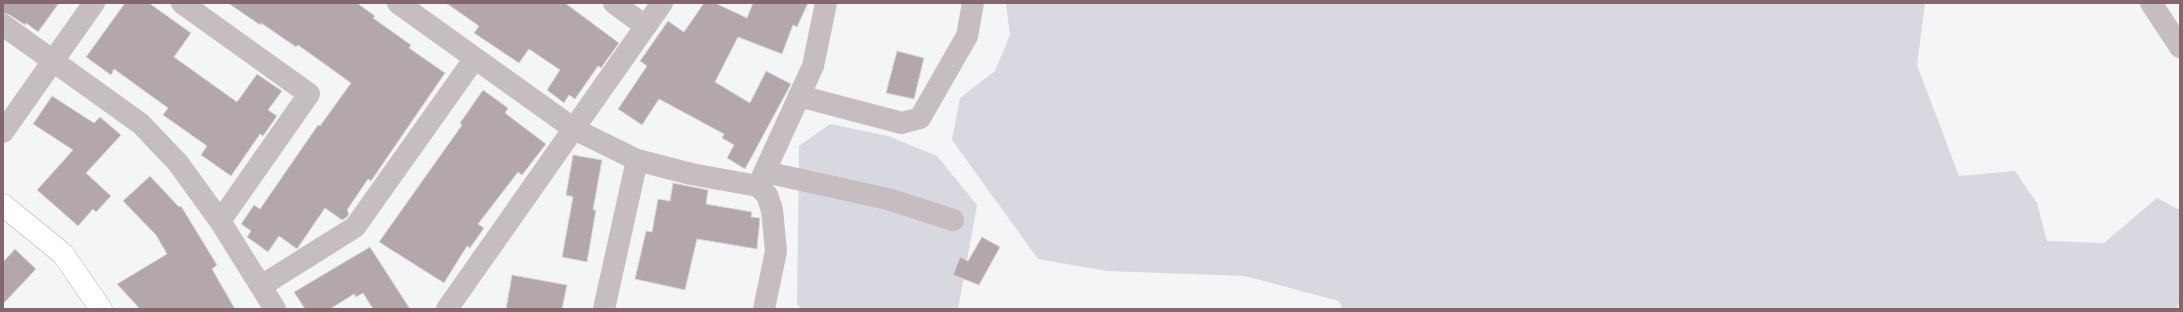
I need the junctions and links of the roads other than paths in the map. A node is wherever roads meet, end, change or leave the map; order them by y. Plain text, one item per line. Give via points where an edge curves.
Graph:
1 (94, 3) edge
2 (182, 3) edge
3 (398, 3) edge
4 (614, 3) edge
5 (662, 3) edge
6 (826, 3) edge
7 (973, 3) edge
8 (2151, 3) edge
9 (3, 25) edge
10 (645, 26) junction
11 (2180, 47) edge
12 (475, 58) junction
13 (54, 60) junction
14 (799, 96) junction
15 (574, 129) junction
16 (3, 132) edge
17 (637, 160) junction
18 (762, 179) junction
19 (3, 205) edge
20 (953, 220) dead end
21 (220, 221) junction
22 (261, 286) junction
23 (101, 309) edge
24 (275, 309) edge
25 (447, 309) edge
26 (604, 309) edge
27 (764, 309) edge

1 - 13 street
2 - 21 street via 309,94
3 - 12 street
4 - 10 street
5 - 10 street
6 - 14 street via 813,66
7 - 14 street via 967,36 920,118 902,123
8 - 11 street
9 - 13 street
10 - 15 street
12 - 15 street
12 - 22 street via 355,227
13 - 16 street
13 - 21 street via 141,124 178,163
14 - 18 street
15 - 17 street
15 - 25 street
17 - 18 street via 691,174
17 - 26 street
18 - 20 street via 888,199
18 - 27 street via 772,210 776,251
19 - 23 street via 62,254
21 - 22 street
22 - 24 street

